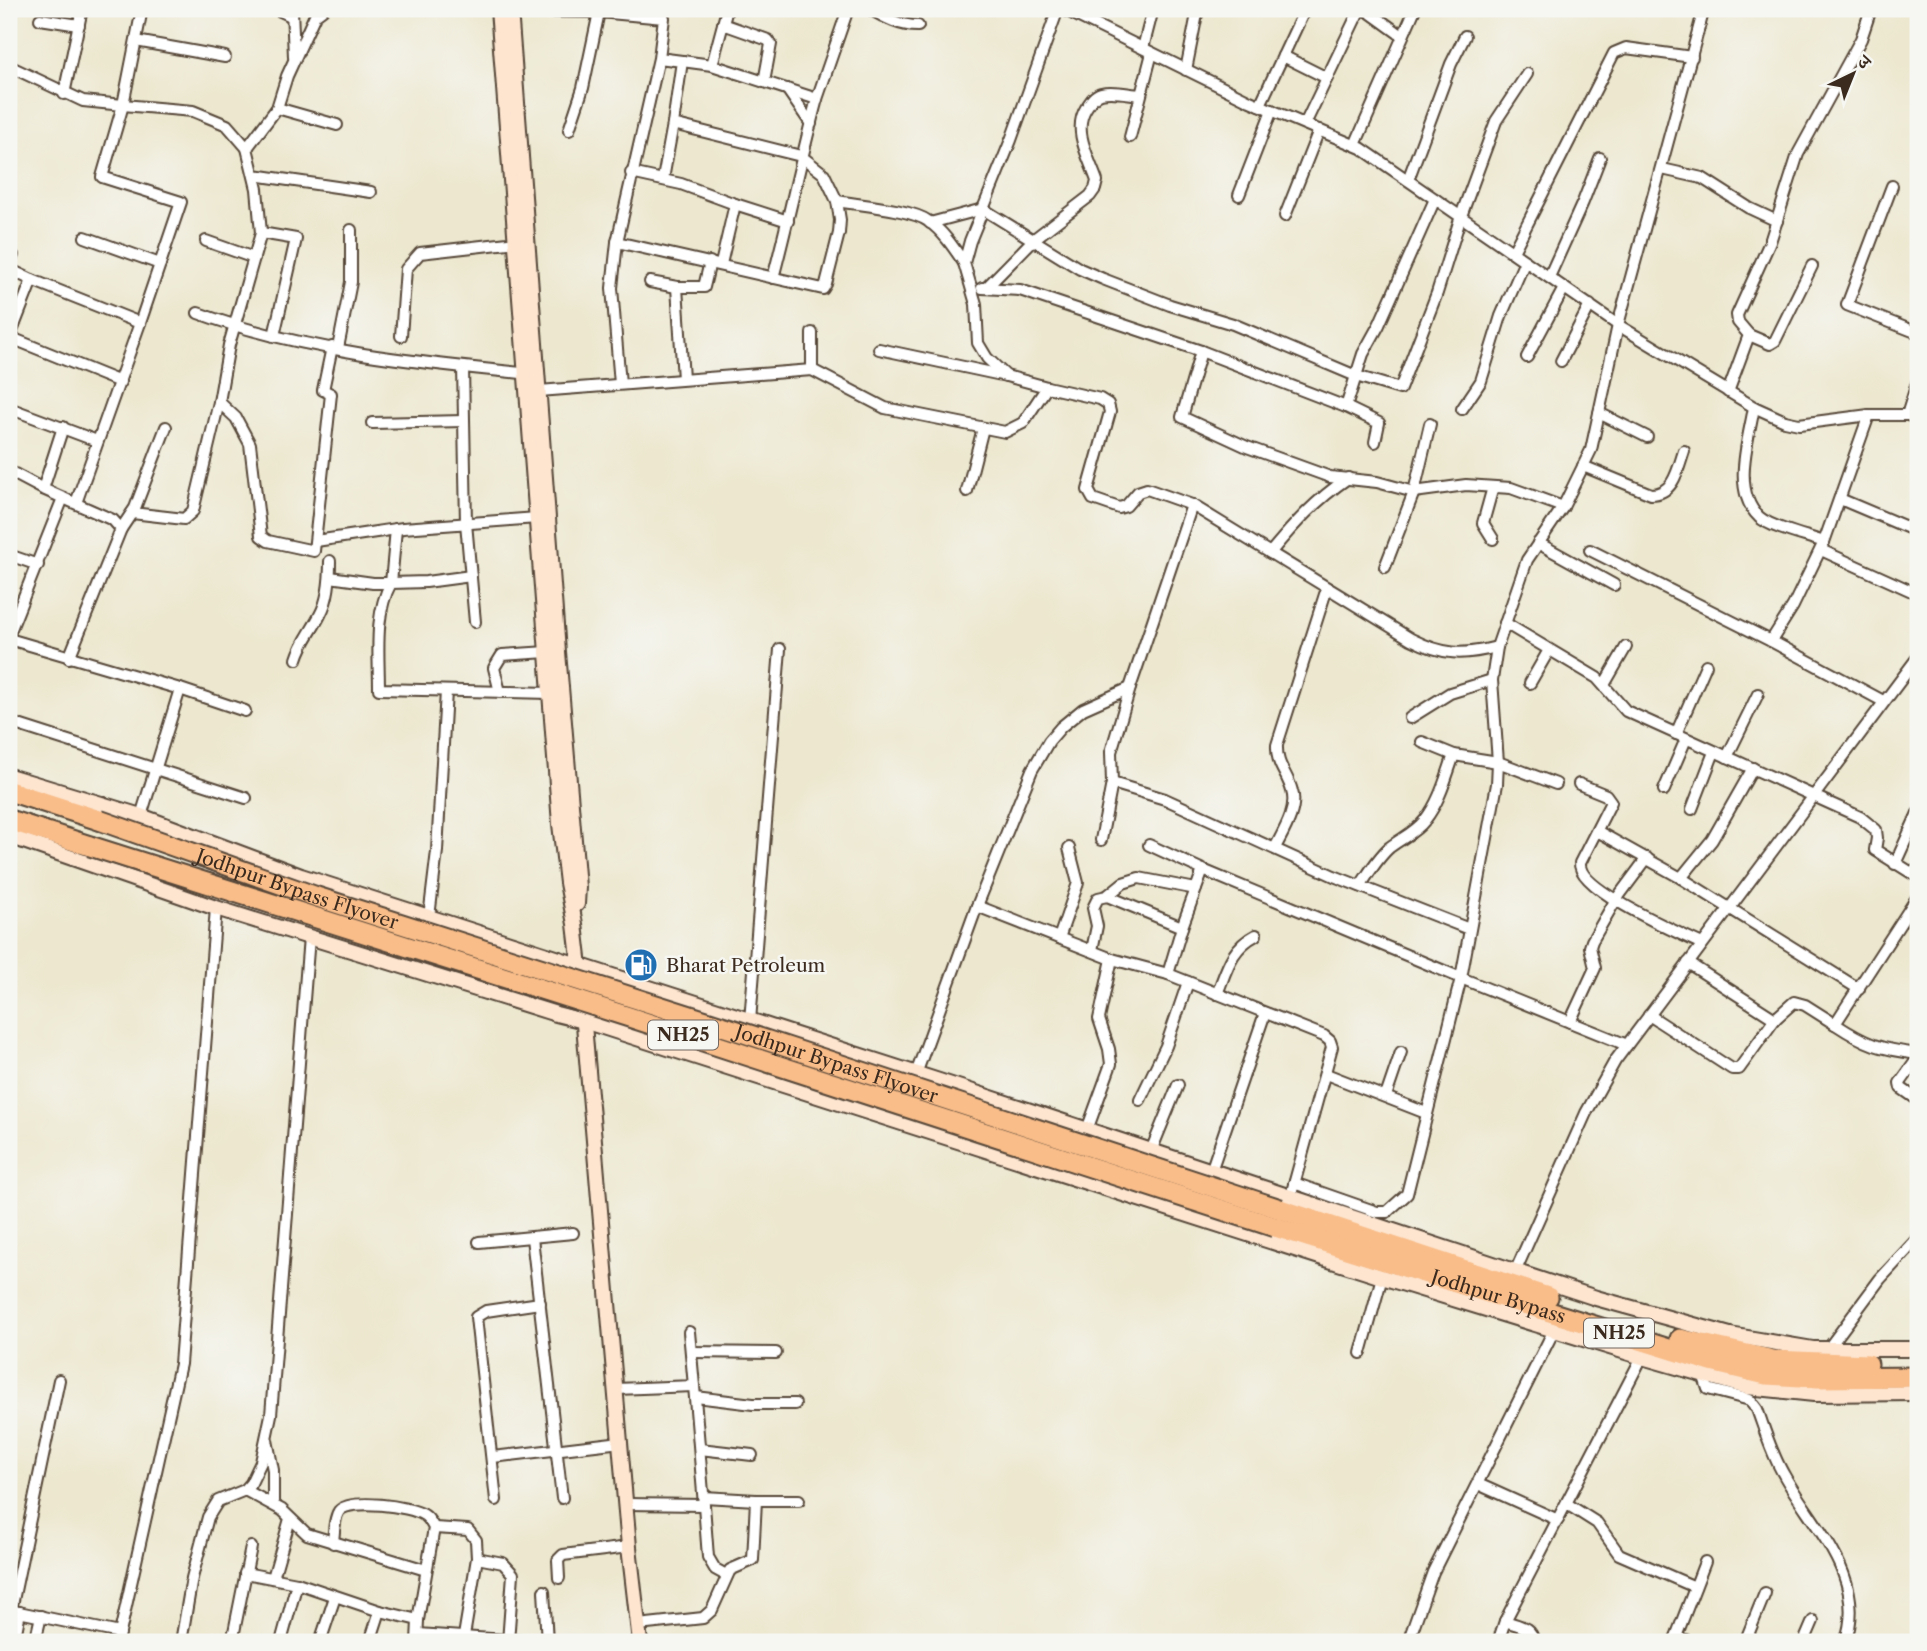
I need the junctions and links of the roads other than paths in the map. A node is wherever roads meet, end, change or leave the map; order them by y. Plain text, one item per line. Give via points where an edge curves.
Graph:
1 (82, 9) edge
2 (142, 9) edge
3 (276, 9) edge
4 (323, 9) edge
5 (506, 9) edge
6 (727, 9) edge
7 (848, 9) edge
8 (870, 9) edge
9 (1060, 9) edge
10 (1153, 9) edge
11 (1198, 9) edge
12 (1306, 9) edge
13 (1362, 9) edge
14 (1415, 9) edge
15 (1704, 9) edge
16 (1871, 9) edge
17 (570, 10) edge
18 (600, 10) edge
19 (291, 12) edge
20 (666, 13) edge
21 (40, 19) dead end
22 (723, 24) junction
23 (79, 25) junction
24 (918, 26) dead end
25 (1401, 35) junction
26 (1465, 36) dead end
27 (136, 41) junction
28 (1147, 50) junction
29 (1283, 56) junction
30 (225, 57) dead end
31 (1692, 57) junction
32 (659, 58) junction
33 (295, 60) junction
34 (681, 61) junction
35 (712, 65) junction
36 (9, 66) edge
37 (1186, 70) junction
38 (1527, 74) dead end
39 (1327, 78) junction
40 (764, 82) junction
41 (787, 89) junction
42 (64, 94) junction
43 (1140, 95) junction
44 (817, 99) junction
45 (123, 105) junction
46 (1259, 105) junction
47 (277, 108) junction
48 (1272, 110) junction
49 (673, 124) junction
50 (811, 124) junction
51 (1305, 124) junction
52 (337, 125) dead end
53 (569, 130) dead end
54 (1319, 130) junction
55 (1130, 137) dead end
56 (1355, 145) junction
57 (247, 148) junction
58 (801, 156) junction
59 (1600, 158) dead end
60 (1662, 169) junction
61 (631, 173) junction
62 (254, 175) junction
63 (663, 179) junction
64 (1408, 180) junction
65 (1892, 186) dead end
66 (371, 192) dead end
67 (1239, 195) dead end
68 (1435, 199) junction
69 (837, 201) junction
70 (735, 204) junction
71 (983, 209) junction
72 (1285, 216) dead end
73 (1461, 216) junction
74 (788, 221) junction
75 (1777, 221) junction
76 (930, 223) junction
77 (351, 230) dead end
78 (261, 233) junction
79 (85, 237) dead end
80 (1034, 239) junction
81 (206, 241) dead end
82 (517, 242) junction
83 (617, 242) junction
84 (1513, 252) junction
85 (9, 253) edge
86 (254, 258) junction
87 (1525, 261) junction
88 (9, 262) edge
89 (964, 262) junction
90 (715, 263) junction
91 (160, 264) junction
92 (1812, 266) dead end
93 (9, 269) edge
94 (1549, 277) junction
95 (773, 278) junction
96 (32, 280) junction
97 (650, 282) dead end
98 (677, 287) junction
99 (972, 288) junction
100 (986, 288) junction
101 (1564, 288) junction
102 (1590, 305) junction
103 (198, 313) dead end
104 (140, 323) junction
105 (1618, 325) junction
106 (235, 326) junction
107 (812, 333) dead end
108 (1918, 333) edge
109 (1749, 335) junction
110 (274, 336) junction
111 (401, 336) dead end
112 (9, 338) edge
113 (335, 348) junction
114 (879, 349) dead end
115 (1201, 351) junction
116 (1527, 357) dead end
117 (1562, 361) dead end
118 (463, 367) junction
119 (812, 370) junction
120 (532, 374) junction
121 (1006, 376) junction
122 (1356, 376) junction
123 (683, 379) junction
124 (1918, 380) edge
125 (120, 382) junction
126 (620, 384) junction
127 (1047, 387) junction
128 (539, 391) junction
129 (1728, 392) junction
130 (219, 402) junction
131 (1754, 407) junction
132 (9, 408) edge
133 (1346, 408) junction
134 (1462, 409) dead end
135 (1599, 413) junction
136 (1870, 415) junction
137 (1913, 417) edge
138 (464, 421) junction
139 (372, 423) dead end
140 (1430, 424) dead end
141 (63, 427) junction
142 (166, 427) dead end
143 (983, 428) junction
144 (1647, 437) dead end
145 (97, 441) junction
146 (1375, 442) dead end
147 (1684, 451) dead end
148 (1583, 466) junction
149 (9, 471) edge
150 (1349, 478) junction
151 (1493, 487) junction
152 (43, 489) junction
153 (967, 491) dead end
154 (1414, 492) junction
155 (63, 499) junction
156 (1840, 499) junction
157 (76, 503) junction
158 (1192, 505) junction
159 (1563, 507) junction
160 (132, 513) junction
161 (537, 518) junction
162 (466, 523) junction
163 (121, 529) junction
164 (396, 529) junction
165 (1918, 532) edge
166 (1493, 539) dead end
167 (316, 541) junction
168 (1538, 543) junction
169 (1823, 546) junction
170 (1590, 550) dead end
171 (1270, 553) junction
172 (9, 555) edge
173 (330, 561) dead end
174 (38, 565) junction
175 (1385, 567) dead end
176 (471, 576) junction
177 (330, 578) junction
178 (391, 583) junction
179 (1614, 585) dead end
180 (1327, 588) junction
181 (1918, 594) edge
182 (475, 622) dead end
183 (1505, 623) junction
184 (9, 637) edge
185 (1771, 641) junction
186 (1497, 647) junction
187 (1626, 647) dead end
188 (780, 649) dead end
189 (1549, 650) junction
190 (547, 652) junction
191 (69, 657) junction
192 (1918, 657) edge
193 (297, 659) dead end
194 (1706, 666) dead end
195 (1492, 680) junction
196 (1530, 683) dead end
197 (1604, 685) junction
198 (1130, 688) junction
199 (180, 690) junction
200 (446, 691) junction
201 (500, 692) junction
202 (550, 694) junction
203 (1758, 694) dead end
204 (1883, 701) junction
205 (245, 711) dead end
206 (1410, 718) dead end
207 (9, 722) edge
208 (1681, 736) junction
209 (1422, 743) dead end
210 (1714, 752) junction
211 (1454, 755) junction
212 (1727, 757) junction
213 (1498, 762) junction
214 (1753, 768) junction
215 (157, 769) junction
216 (9, 776) edge
217 (1112, 783) junction
218 (1579, 783) dead end
219 (1556, 784) dead end
220 (1664, 790) dead end
221 (9, 791) edge
222 (1813, 795) junction
223 (246, 798) dead end
224 (1692, 809) dead end
225 (1918, 813) edge
226 (141, 816) junction
227 (9, 820) edge
228 (1597, 831) junction
229 (9, 836) edge
230 (1101, 840) dead end
231 (1149, 845) dead end
232 (1069, 848) dead end
233 (1275, 848) junction
234 (1647, 858) junction
235 (1895, 864) junction
236 (1203, 870) junction
237 (1918, 877) edge
238 (1681, 878) junction
239 (1360, 886) junction
240 (1196, 889) junction
241 (1107, 896) junction
242 (1918, 897) edge
243 (1615, 901) junction
244 (976, 906) junction
245 (216, 908) junction
246 (1728, 909) junction
247 (1915, 910) edge
248 (429, 917) junction
249 (575, 924) junction
250 (1182, 927) junction
251 (1469, 929) junction
252 (1256, 935) dead end
253 (309, 937) junction
254 (1059, 938) junction
255 (1702, 944) junction
256 (1092, 950) junction
257 (1112, 959) junction
258 (1688, 962) junction
259 (581, 967) junction
260 (1168, 974) junction
261 (1461, 978) junction
262 (1188, 982) junction
263 (1859, 989) junction
264 (1217, 994) junction
265 (1265, 1013) junction
266 (1649, 1015) junction
267 (1775, 1019) junction
268 (584, 1021) junction
269 (750, 1021) junction
270 (1570, 1022) junction
271 (1835, 1024) junction
272 (1627, 1045) junction
273 (1401, 1052) dead end
274 (1918, 1056) edge
275 (916, 1074) junction
276 (1326, 1074) junction
277 (1178, 1085) dead end
278 (1386, 1096) junction
279 (1140, 1100) dead end
280 (1918, 1100) edge
281 (1426, 1113) junction
282 (1087, 1130) junction
283 (1151, 1151) junction
284 (1211, 1171) junction
285 (1285, 1204) junction
286 (1312, 1204) junction
287 (573, 1233) dead end
288 (1331, 1235) junction
289 (533, 1238) junction
290 (1918, 1238) edge
291 (479, 1242) dead end
292 (1302, 1252) junction
293 (1515, 1272) junction
294 (1382, 1278) junction
295 (540, 1303) junction
296 (1554, 1331) junction
297 (689, 1332) dead end
298 (1828, 1349) junction
299 (1918, 1349) edge
300 (691, 1352) junction
301 (775, 1353) dead end
302 (1361, 1353) dead end
303 (1642, 1357) junction
304 (1918, 1364) edge
305 (1703, 1374) junction
306 (1918, 1377) edge
307 (59, 1380) dead end
308 (616, 1389) junction
309 (695, 1391) junction
310 (1918, 1393) edge
311 (795, 1404) dead end
312 (266, 1437) junction
313 (621, 1442) junction
314 (555, 1450) junction
315 (700, 1450) junction
316 (752, 1455) dead end
317 (493, 1457) junction
318 (1478, 1484) junction
319 (244, 1490) junction
320 (562, 1498) dead end
321 (496, 1500) dead end
322 (757, 1500) junction
323 (799, 1500) dead end
324 (704, 1501) junction
325 (273, 1504) junction
326 (626, 1504) junction
327 (1567, 1504) junction
328 (290, 1519) junction
329 (1558, 1520) junction
330 (434, 1528) junction
331 (333, 1543) junction
332 (251, 1547) dead end
333 (629, 1547) junction
334 (477, 1558) junction
335 (1705, 1562) dead end
336 (426, 1570) junction
337 (245, 1573) junction
338 (726, 1575) junction
339 (273, 1578) junction
340 (559, 1578) dead end
341 (297, 1583) junction
342 (1695, 1587) junction
343 (544, 1591) dead end
344 (1765, 1593) dead end
345 (335, 1597) junction
346 (13, 1611) edge
347 (380, 1611) junction
348 (41, 1616) junction
349 (418, 1620) junction
350 (1505, 1621) junction
351 (1813, 1621) dead end
352 (638, 1625) junction
353 (119, 1637) edge
354 (417, 1638) edge
355 (1675, 1639) edge
356 (463, 1640) edge
357 (508, 1641) edge
358 (14, 1642) edge
359 (35, 1642) edge
360 (181, 1642) edge
361 (232, 1642) edge
362 (281, 1642) edge
363 (320, 1642) edge
364 (370, 1642) edge
365 (536, 1642) edge
366 (547, 1642) edge
367 (640, 1642) edge
368 (1409, 1642) edge
369 (1498, 1642) edge
370 (1534, 1642) edge
371 (1691, 1642) edge
372 (1745, 1642) edge
373 (1804, 1642) edge
374 (1845, 1642) edge

1 - 23 street
2 - 27 street
3 - 19 street
4 - 33 street via 315,15
5 - 17 street
5 - 82 street
5 - 120 street
6 - 22 street
7 - 44 street
8 - 24 street via 900,24
9 - 28 street
9 - 71 street
10 - 28 street
11 - 37 street
12 - 29 street
13 - 25 street
13 - 39 street
14 - 25 street
15 - 31 street
16 - 75 street via 1861,39 1798,154
17 - 18 street
18 - 20 street
18 - 53 street
19 - 33 street
20 - 32 street
21 - 23 street
22 - 35 street
22 - 40 street via 771,44
23 - 42 street
25 - 56 street
26 - 64 street
27 - 30 street
27 - 45 street
28 - 37 street
28 - 43 street
29 - 39 street
29 - 46 street
31 - 60 street
31 - 84 street via 1626,48 1614,53
32 - 34 street
32 - 61 street
33 - 47 street
34 - 35 street
34 - 49 street
35 - 40 street
36 - 42 street
37 - 46 street
38 - 73 street via 1496,121
39 - 51 street
40 - 41 street
41 - 44 street
41 - 50 street
42 - 45 street
43 - 55 street
43 - 80 street via 1111,92 1090,101 1080,121 1096,189
44 - 50 street
45 - 57 street via 193,111 227,125
45 - 91 street via 102,177 181,202
46 - 48 street
47 - 52 street
47 - 57 street
48 - 51 street
48 - 67 street
49 - 58 street
49 - 63 street
50 - 58 street
51 - 54 street
54 - 56 street
54 - 72 street
56 - 64 street
57 - 62 street
58 - 69 street via 824,174
58 - 74 street
59 - 94 street
60 - 75 street via 1702,178
60 - 105 street
61 - 63 street
61 - 83 street
62 - 66 street
62 - 78 street
63 - 70 street
64 - 68 street
65 - 108 street via 1847,305
68 - 73 street
68 - 122 street
69 - 76 street via 908,214
69 - 95 street via 839,233 827,284 822,289
70 - 74 street
70 - 90 street
71 - 76 street
71 - 80 street
71 - 89 street
73 - 84 street
73 - 122 street via 1400,388
74 - 95 street
75 - 109 street via 1737,315
76 - 89 street
77 - 113 street via 351,282
78 - 86 street
78 - 110 street via 296,239
79 - 91 street
80 - 100 street
80 - 122 street via 1102,279 1233,324
81 - 86 street
82 - 111 street via 420,253 407,269
82 - 120 street
83 - 90 street
83 - 126 street via 612,288
84 - 87 street
85 - 88 street via 13,255
86 - 106 street
87 - 94 street
87 - 134 street via 1506,302 1481,381
89 - 99 street
90 - 95 street
90 - 98 street via 704,288
91 - 104 street
92 - 109 street via 1775,341 1765,343
93 - 96 street
94 - 101 street
96 - 104 street
96 - 112 street
97 - 98 street
98 - 123 street
99 - 100 street
99 - 121 street via 978,343
100 - 115 street via 1020,290
101 - 102 street
101 - 116 street
102 - 105 street
102 - 117 street
103 - 106 street
104 - 125 street
105 - 129 street
105 - 135 street
106 - 110 street
106 - 130 street
107 - 119 street
109 - 129 street
110 - 113 street
112 - 125 street
113 - 118 street
113 - 167 street via 323,390 331,394
114 - 121 street
115 - 133 street
115 - 150 street via 1182,417 1247,447 1330,477
118 - 120 street
118 - 138 street
119 - 123 street
119 - 143 street via 885,408
120 - 128 street
120 - 161 street
121 - 127 street
122 - 133 street
123 - 126 street
124 - 137 street
125 - 145 street
126 - 128 street
127 - 143 street via 1016,429
127 - 158 street via 1100,399 1110,408 1088,490 1093,499 1119,508 1147,489
128 - 249 street via 578,887
129 - 131 street
130 - 160 street via 191,514 184,519
130 - 167 street via 236,418 250,444 261,536 314,551
131 - 136 street via 1799,424
131 - 169 street via 1744,474 1752,507 1768,522
132 - 141 street
133 - 146 street via 1379,423
135 - 144 street
135 - 148 street
136 - 137 street
136 - 156 street
138 - 139 street
138 - 162 street
140 - 154 street
141 - 145 street
141 - 152 street
142 - 160 street
143 - 153 street
145 - 157 street
147 - 148 street via 1674,480 1661,494
148 - 159 street
149 - 152 street
150 - 154 street
150 - 171 street via 1307,510
151 - 154 street via 1466,485
151 - 159 street via 1511,488
151 - 166 street via 1483,523
152 - 155 street
154 - 175 street
155 - 157 street
155 - 174 street
156 - 165 street
156 - 169 street
157 - 163 street via 113,520
158 - 171 street
158 - 198 street
159 - 168 street
160 - 163 street
161 - 162 street
161 - 190 street
162 - 164 street
162 - 176 street
163 - 191 street
164 - 167 street
164 - 178 street
168 - 179 street
168 - 183 street via 1527,560
169 - 181 street
169 - 185 street
170 - 185 street
171 - 180 street
172 - 174 street
173 - 177 street
174 - 184 street
176 - 178 street
176 - 182 street
177 - 178 street
177 - 193 street via 320,615 302,641
178 - 200 street via 380,625 379,689
180 - 186 street via 1432,650 1479,652
180 - 233 street via 1277,745 1293,802
183 - 186 street
183 - 189 street
184 - 191 street
185 - 204 street
186 - 195 street
187 - 197 street
188 - 269 street
189 - 196 street
189 - 197 street
190 - 201 street via 502,655 494,668
190 - 202 street
191 - 199 street
192 - 204 street
194 - 208 street
195 - 206 street via 1450,693
195 - 213 street
197 - 208 street via 1626,710
198 - 217 street via 1111,752
198 - 244 street via 1083,709 1049,741 1032,770
199 - 205 street
199 - 215 street
200 - 201 street
200 - 248 street
201 - 202 street
202 - 249 street via 565,871
203 - 212 street
204 - 222 street
207 - 215 street
208 - 210 street
208 - 220 street
209 - 211 street
210 - 212 street
210 - 224 street
211 - 213 street
211 - 239 street via 1431,812 1385,852
212 - 214 street
213 - 219 street
213 - 251 street
214 - 222 street
214 - 238 street via 1712,840
215 - 223 street
215 - 226 street
216 - 226 street
217 - 230 street
217 - 233 street via 1165,799
218 - 228 street via 1611,802
221 - 285 highway, Jodhpur Bypass Flyover / NH25, bridge via 317,897
222 - 235 street via 1871,825 1877,838 1874,850
222 - 246 street
225 - 235 street
226 - 248 street via 301,876
227 - 285 highway, Jodhpur Bypass Flyover / NH25, bridge via 626,1016
228 - 234 street
228 - 243 street via 1580,869
229 - 245 street
231 - 236 street
232 - 254 street via 1078,883
233 - 239 street
234 - 238 street
234 - 243 street
235 - 237 street
236 - 240 street
236 - 261 street
238 - 246 street
239 - 251 street
240 - 241 street via 1139,878
240 - 250 street
241 - 250 street
241 - 256 street via 1094,902 1097,926
242 - 247 street
243 - 255 street
243 - 270 street via 1591,941 1595,968
244 - 254 street
244 - 275 street
245 - 253 street
245 - 353 street via 180,1364
246 - 255 street
246 - 263 street
247 - 263 street
248 - 259 street
249 - 259 street
250 - 260 street
251 - 261 street
252 - 264 street via 1233,954
253 - 268 street
253 - 312 street
254 - 256 street
255 - 258 street
256 - 257 street
257 - 260 street
257 - 282 street via 1099,1019 1111,1064
258 - 266 street
258 - 267 street
259 - 268 street
259 - 269 street
260 - 262 street
261 - 270 street
261 - 281 street
262 - 264 street
262 - 279 street via 1166,1046
263 - 271 street
264 - 265 street
265 - 276 street via 1330,1041
265 - 284 street
266 - 267 street via 1732,1069 1740,1069
266 - 272 street
267 - 271 street via 1794,1002
268 - 292 street
268 - 308 street
269 - 275 street
270 - 272 street
271 - 274 street via 1877,1047
272 - 293 street via 1586,1113
273 - 278 street
274 - 280 street via 1900,1083
275 - 282 street
276 - 278 street
276 - 285 street
277 - 283 street
278 - 281 street
281 - 285 street via 1407,1194 1387,1212
282 - 283 street
283 - 284 street
284 - 285 street
285 - 286 street
285 - 288 highway, Jodhpur Bypass Flyover / NH25
286 - 288 highway
286 - 293 street
287 - 289 street
288 - 292 highway
288 - 304 highway, Jodhpur Bypass / NH25 via 1704,1346 1773,1360
288 - 306 highway, Jodhpur Bypass / NH25 via 1711,1362 1818,1378
289 - 291 street
289 - 295 street
290 - 298 street via 1880,1279
292 - 294 street
293 - 298 street via 1730,1335
294 - 296 street
294 - 302 street
295 - 314 street
295 - 317 street via 486,1311 476,1317
296 - 303 street
296 - 318 street
297 - 300 street
298 - 299 street
300 - 301 street
300 - 309 street
303 - 305 street
303 - 327 street
305 - 310 street via 1747,1387 1814,1394
305 - 374 street via 1708,1389 1750,1400 1757,1409 1785,1477 1835,1554 1847,1584 1851,1622
307 - 346 street
308 - 309 street
308 - 313 street
309 - 311 street via 753,1404
309 - 315 street
312 - 319 street via 257,1474
312 - 325 street via 273,1470
313 - 314 street
313 - 326 street
314 - 317 street
314 - 320 street
315 - 316 street
315 - 324 street
317 - 321 street
318 - 329 street
318 - 368 street via 1433,1572
319 - 325 street
319 - 360 street via 218,1501 208,1517
322 - 323 street
322 - 324 street
322 - 338 street via 755,1556
324 - 326 street
324 - 338 street via 708,1557 715,1569
325 - 328 street
326 - 333 street
327 - 329 street
327 - 342 street via 1597,1523 1619,1554
328 - 331 street via 307,1534
328 - 339 street
329 - 350 street
330 - 331 street via 425,1515 399,1506 345,1507 337,1514
330 - 334 street via 468,1530 476,1540
330 - 336 street
331 - 336 street
332 - 337 street
333 - 340 street via 562,1555
333 - 352 street
334 - 356 street
334 - 357 street via 503,1563 513,1574
335 - 342 street
336 - 349 street
337 - 339 street
337 - 361 street
338 - 352 street via 712,1610 703,1618
339 - 341 street
341 - 345 street
341 - 362 street
342 - 355 street
343 - 366 street
344 - 372 street
345 - 347 street
345 - 363 street
346 - 348 street
346 - 358 street
347 - 349 street
347 - 364 street
348 - 353 street
348 - 359 street
349 - 354 street
350 - 369 street
350 - 370 street via 1528,1628
351 - 373 street
352 - 367 street
354 - 356 street
355 - 371 street
356 - 357 street
357 - 365 street

